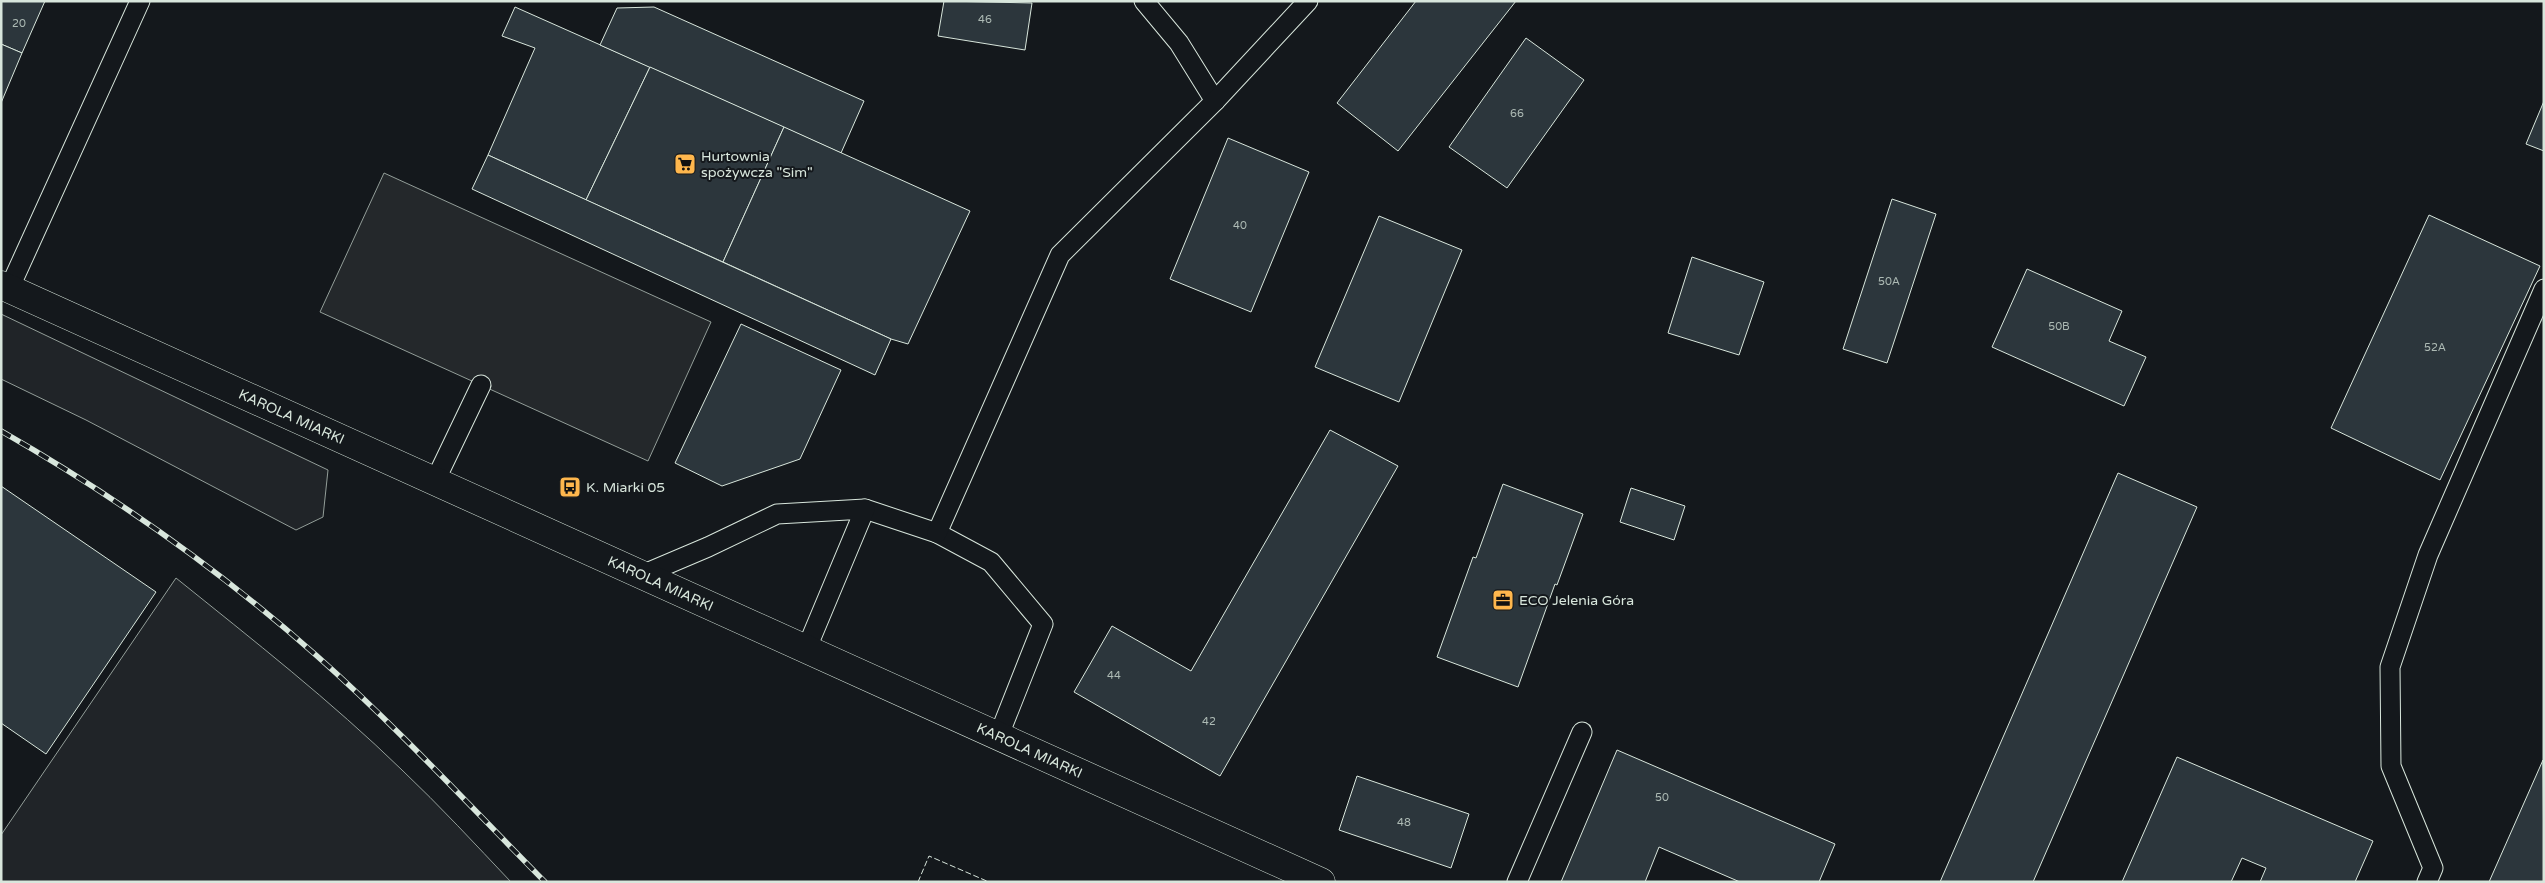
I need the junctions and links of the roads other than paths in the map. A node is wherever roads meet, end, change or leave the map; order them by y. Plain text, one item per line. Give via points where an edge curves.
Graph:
1 (140, 1) edge
2 (1144, 1) edge
3 (1308, 1) edge
4 (1215, 101) junction
5 (5, 287) edge
6 (2544, 289) edge
7 (481, 385) dead end
8 (435, 482) junction
9 (865, 509) junction
10 (937, 533) junction
11 (642, 575) junction
12 (806, 650) junction
13 (1582, 732) dead end
14 (999, 735) junction
15 (1321, 882) edge
16 (1517, 882) edge
17 (2427, 882) edge

1 - 5 lane
2 - 4 lane via 1179,43
3 - 4 lane
4 - 10 lane via 1060,255
5 - 8 street, KAROLA MIARKI
6 - 17 lane via 2428,555 2390,667 2391,766 2433,868
7 - 8 lane
8 - 11 street, KAROLA MIARKI
9 - 10 lane
9 - 11 lane via 777,514
9 - 12 lane
10 - 14 lane via 991,562 1043,624
11 - 12 street, KAROLA MIARKI
12 - 14 street, KAROLA MIARKI
13 - 16 lane
14 - 15 street, KAROLA MIARKI

